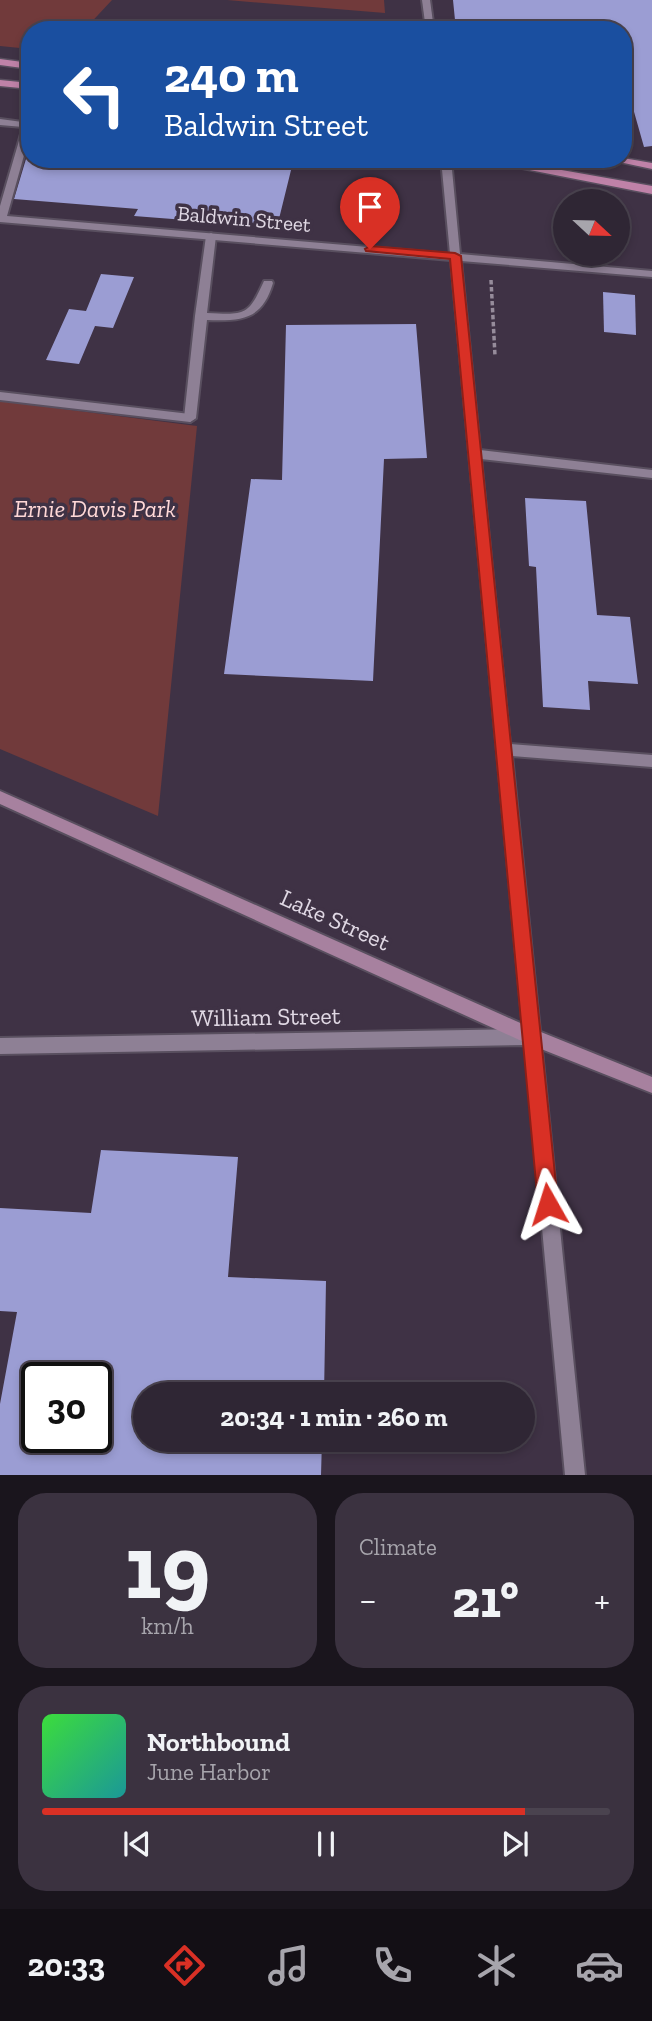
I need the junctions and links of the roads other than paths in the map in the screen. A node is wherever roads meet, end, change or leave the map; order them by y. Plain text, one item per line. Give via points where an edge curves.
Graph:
1 (426, 0) edge
2 (429, 21) edge
3 (0, 62) edge
4 (21, 65) edge
5 (0, 83) edge
6 (21, 85) edge
7 (0, 122) edge
8 (21, 124) edge
9 (21, 149) edge
10 (632, 163) edge
11 (652, 166) edge
12 (447, 168) edge
13 (530, 168) edge
14 (652, 190) edge
15 (1, 218) edge
16 (211, 236) junction
17 (455, 256) junction
18 (652, 274) edge
19 (268, 283) dead end
20 (200, 316) junction
21 (0, 396) edge
22 (475, 454) junction
23 (652, 474) edge
24 (503, 749) junction
25 (652, 761) edge
26 (0, 797) edge
27 (532, 1037) junction
28 (0, 1046) edge
29 (652, 1085) edge
30 (575, 1475) edge

1 - 2 street
3 - 4 main road
5 - 6 main road
7 - 8 street
9 - 15 street
10 - 11 main road
12 - 17 street
13 - 14 main road
15 - 16 street, Baldwin Street
16 - 17 street, Baldwin Street
16 - 20 street
17 - 18 street, Baldwin Street
17 - 22 street
19 - 20 street via 259,307 247,314
20 - 21 street via 190,418
22 - 23 street
22 - 24 street
24 - 25 street
24 - 27 street
26 - 27 street, Lake Street
27 - 28 street, William Street
27 - 29 street, Lake Street
27 - 30 street

